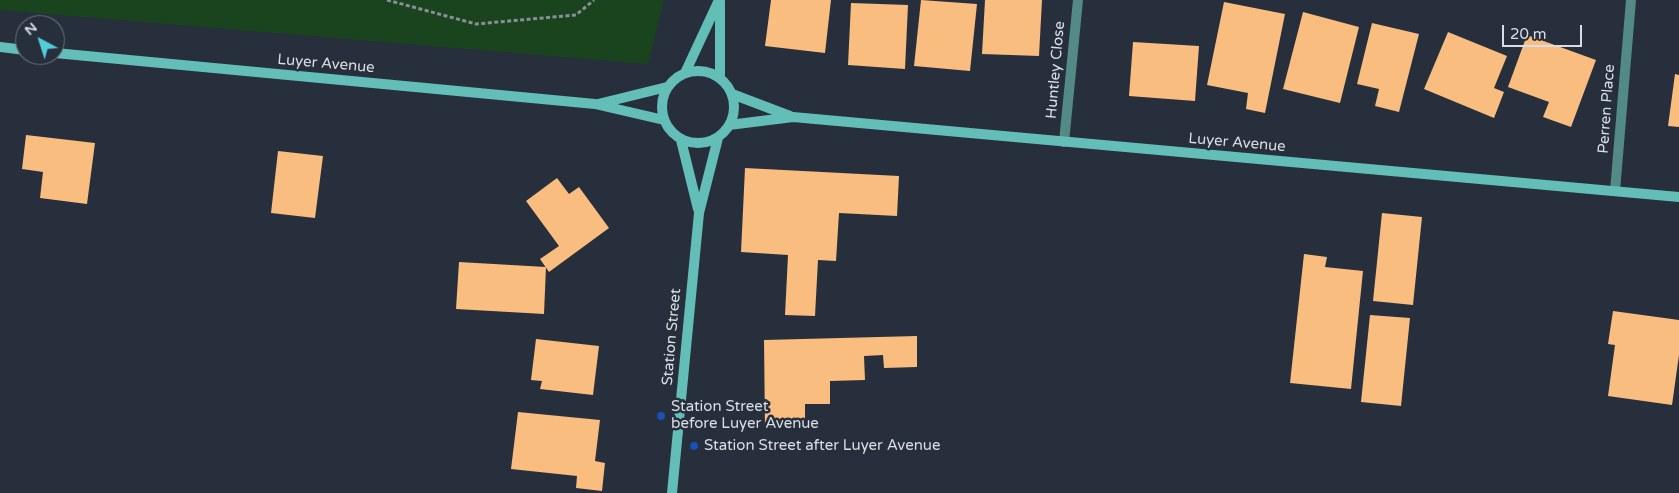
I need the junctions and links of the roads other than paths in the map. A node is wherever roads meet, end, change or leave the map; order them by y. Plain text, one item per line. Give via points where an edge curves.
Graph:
1 (720, 0) edge
2 (1078, 0) edge
3 (1630, 0) edge
4 (0, 47) edge
5 (15, 49) edge
6 (65, 54) edge
7 (685, 74) junction
8 (720, 78) junction
9 (668, 87) junction
10 (732, 94) junction
11 (595, 104) junction
12 (793, 117) junction
13 (664, 120) junction
14 (730, 125) junction
15 (718, 138) junction
16 (681, 140) junction
17 (1064, 142) junction
18 (1615, 191) junction
19 (1679, 196) edge
20 (699, 213) junction
21 (672, 493) edge

1 - 7 street
1 - 8 street
2 - 17 street, Huntley Close
3 - 18 street, Perren Place
4 - 5 street
6 - 11 street, Luyer Avenue
7 - 8 street via 697,71
7 - 9 street
8 - 10 street
9 - 11 street, Luyer Avenue
9 - 13 street via 662,103
10 - 12 street, Luyer Avenue
10 - 14 street
11 - 13 street, Luyer Avenue
12 - 14 street, Luyer Avenue
12 - 17 street, Luyer Avenue
13 - 16 street via 670,132
14 - 15 street
15 - 16 street via 700,144
15 - 20 street, Station Street
16 - 20 street, Station Street
17 - 18 street, Luyer Avenue
18 - 19 street, Luyer Avenue
20 - 21 street, Station Street

